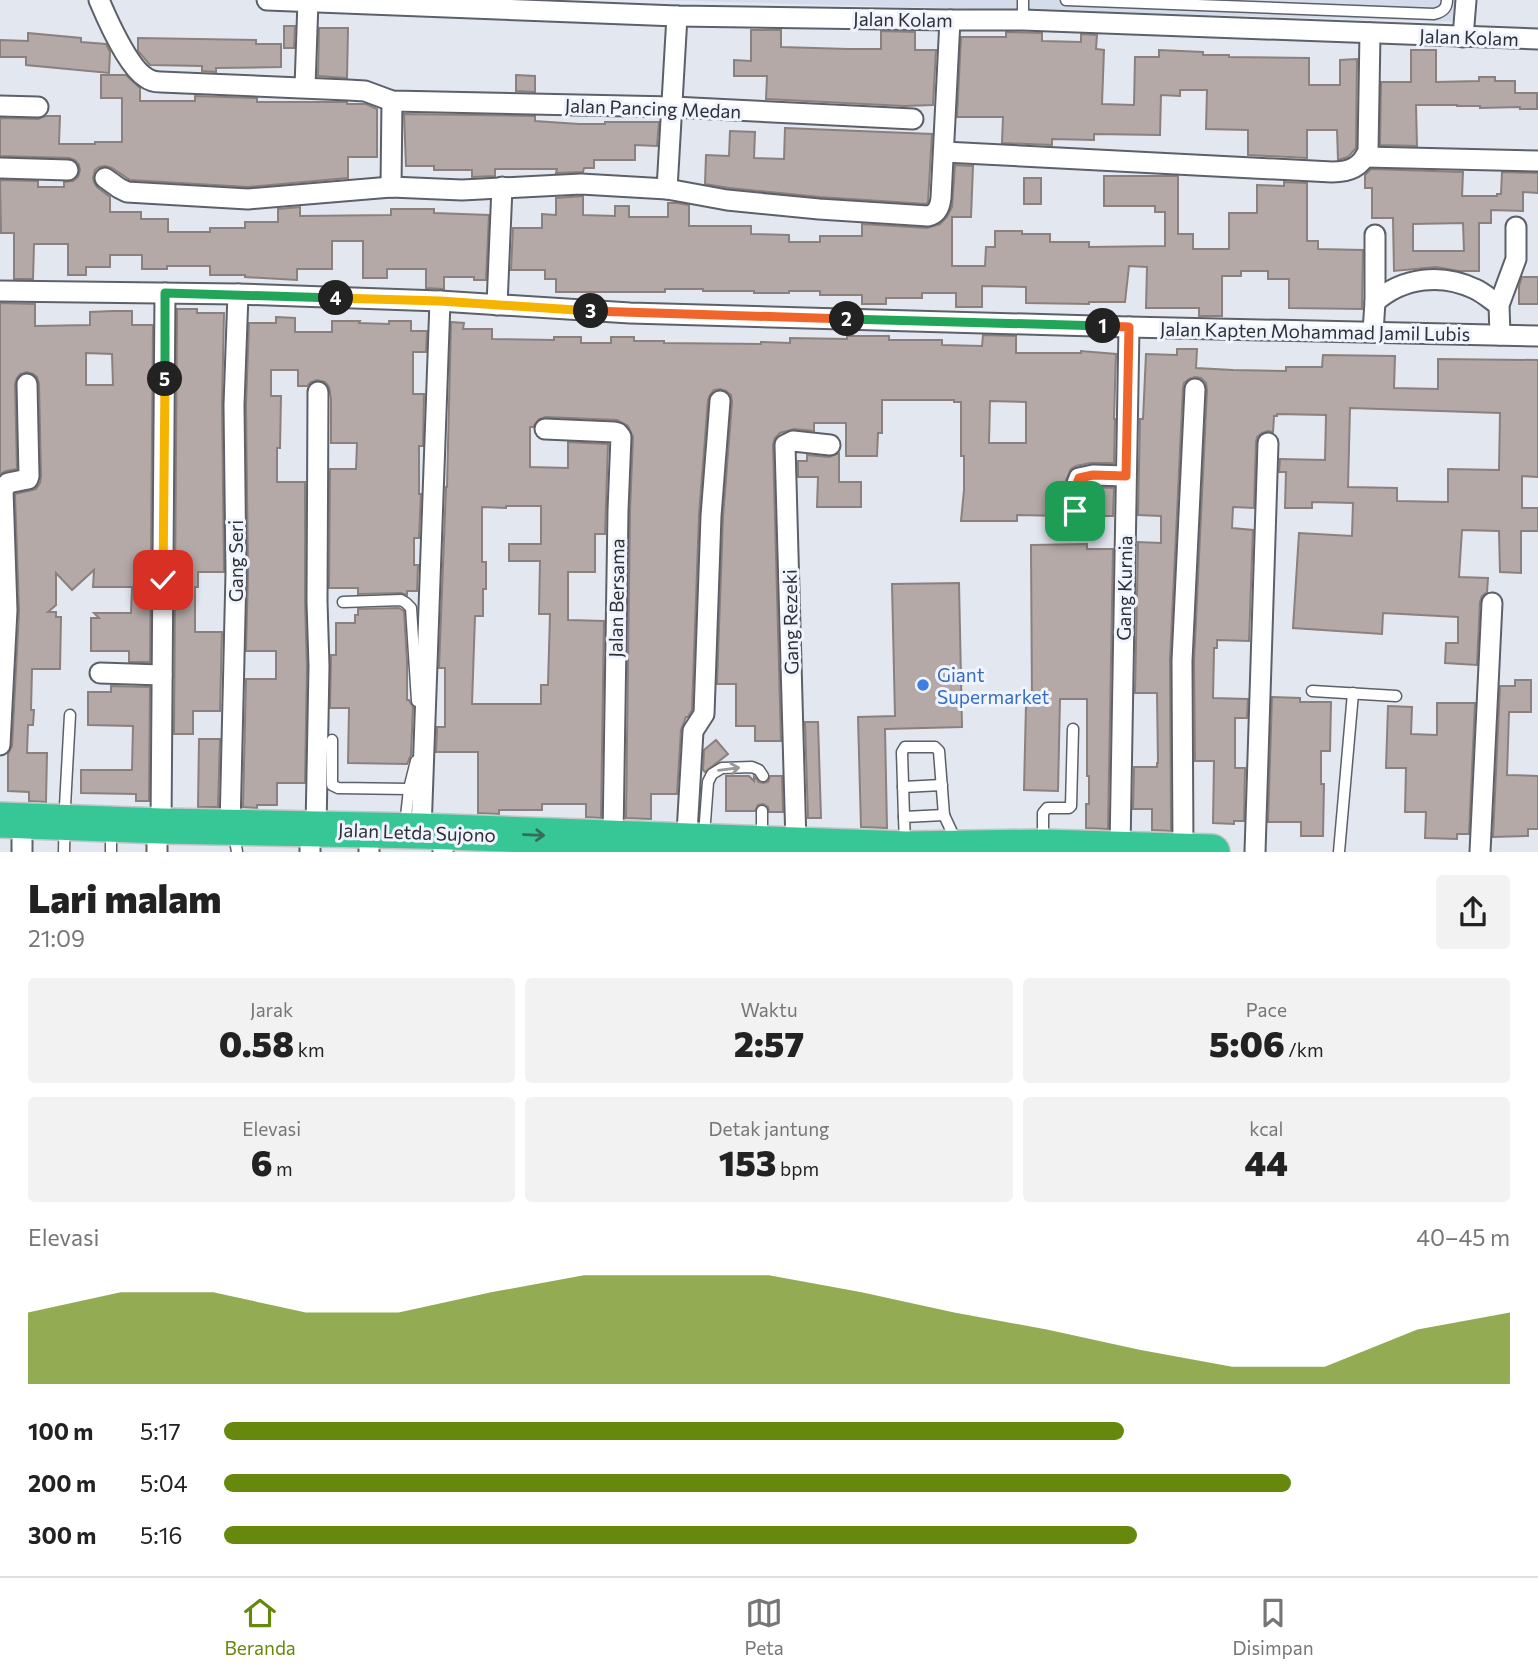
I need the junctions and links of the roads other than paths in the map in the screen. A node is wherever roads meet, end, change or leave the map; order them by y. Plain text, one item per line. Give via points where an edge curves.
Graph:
1 (99, 0) edge
2 (267, 0) edge
3 (1066, 0) edge
4 (1447, 0) edge
5 (1465, 0) edge
6 (308, 1) edge
7 (1023, 10) edge
8 (677, 16) junction
9 (950, 20) junction
10 (1370, 33) junction
11 (1464, 37) junction
12 (1538, 39) edge
13 (305, 87) junction
14 (392, 101) junction
15 (0, 106) edge
16 (38, 107) dead end
17 (673, 107) junction
18 (914, 119) dead end
19 (944, 152) junction
20 (1365, 157) junction
21 (1538, 161) edge
22 (0, 168) edge
23 (68, 170) dead end
24 (105, 178) dead end
25 (391, 187) junction
26 (502, 187) junction
27 (667, 189) junction
28 (1516, 227) dead end
29 (1375, 235) dead end
30 (0, 292) edge
31 (165, 293) junction
32 (238, 294) junction
33 (440, 301) junction
34 (1375, 302) junction
35 (497, 305) junction
36 (1499, 305) junction
37 (1129, 327) junction
38 (1373, 332) junction
39 (1500, 335) junction
40 (1538, 336) edge
41 (27, 384) dead end
42 (1195, 389) dead end
43 (318, 393) dead end
44 (720, 401) dead end
45 (545, 429) dead end
46 (1268, 443) dead end
47 (830, 444) dead end
48 (1126, 476) junction
49 (1075, 511) dead end
50 (343, 602) dead end
51 (1492, 603) dead end
52 (100, 673) dead end
53 (162, 675) junction
54 (1312, 691) dead end
55 (1353, 694) junction
56 (1395, 696) dead end
57 (71, 715) dead end
58 (1073, 729) dead end
59 (332, 740) dead end
60 (0, 745) edge
61 (762, 776) dead end
62 (942, 785) junction
63 (903, 787) junction
64 (409, 789) junction
65 (944, 815) junction
66 (773, 833) junction
67 (905, 833) junction
68 (11, 838) edge
69 (64, 838) edge
70 (613, 838) junction
71 (158, 840) edge
72 (234, 842) edge
73 (312, 843) edge
74 (432, 843) edge
75 (695, 846) edge
76 (111, 847) edge
77 (1120, 848) junction
78 (960, 849) junction
79 (1043, 849) edge
80 (369, 850) edge
81 (1198, 851) edge
82 (1255, 852) edge
83 (1339, 852) edge
84 (1480, 852) edge

1 - 13 street, Jalan Pancing Medan via 134,65 151,81
2 - 6 street, Jalan Kolam
3 - 4 lane via 1434,14 1446,8
5 - 11 street
6 - 8 street, Jalan Kolam
6 - 13 street
7 - 9 street, Jalan Kolam
7 - 10 street, Jalan Kolam
8 - 9 street, Jalan Kolam
8 - 17 street
9 - 19 street
10 - 11 street, Jalan Kolam
10 - 20 street
11 - 12 street, Jalan Kolam
13 - 14 street, Jalan Pancing Medan via 365,91
14 - 17 street, Jalan Pancing Medan
14 - 25 street
15 - 16 street
17 - 18 street, Jalan Pancing Medan
17 - 27 street
19 - 20 street via 1332,172 1356,167
19 - 27 street via 940,204 928,216 727,200
20 - 21 street
22 - 23 street
24 - 25 street via 127,192 248,199
25 - 26 street
26 - 27 street via 611,184
26 - 35 street
28 - 36 street via 1516,259
29 - 34 street
30 - 31 street, Jalan Kapten Mohammad Jamil Lubis
31 - 32 street, Jalan Kapten Mohammad Jamil Lubis
31 - 53 street
32 - 33 street, Jalan Kapten Mohammad Jamil Lubis
32 - 72 street, Gang Seri
33 - 35 street, Jalan Kapten Mohammad Jamil Lubis
33 - 74 street
34 - 36 street via 1395,287 1429,280 1466,286
34 - 38 street
35 - 37 street, Jalan Kapten Mohammad Jamil Lubis
36 - 39 street
37 - 38 street, Jalan Kapten Mohammad Jamil Lubis
37 - 48 street, Gang Kurnia
38 - 39 street, Jalan Kapten Mohammad Jamil Lubis
39 - 40 street, Jalan Kapten Mohammad Jamil Lubis
41 - 60 street via 29,476 8,483 3,490 7,610
42 - 81 street via 1182,661
43 - 73 street via 319,666
44 - 75 street via 704,714 693,730
45 - 70 street, Jalan Bersama via 614,432 621,437
46 - 82 street
47 - 66 street, Gang Rezeki via 793,441 785,445
48 - 49 street via 1079,478
48 - 77 street, Gang Kurnia
50 - 64 lane via 401,600 411,608 418,721 416,763
51 - 84 street
52 - 53 street
53 - 71 street
54 - 55 lane
55 - 56 lane
55 - 83 lane
57 - 69 lane
58 - 79 lane via 1071,806 1043,813
59 - 64 lane via 334,787
75 -> 61 lane via 712,774 722,768 752,767
62 - 63 lane
62 - 63 lane via 938,748 905,747
62 - 65 lane
63 - 67 lane
64 - 74 lane
65 - 67 lane
65 - 78 lane
66 - 67 highway, Jalan Letda Sujono
66 - 75 highway, Jalan Letda Sujono
67 - 78 highway, Jalan Letda Sujono
68 - 69 highway, Jalan Letda Sujono
69 - 71 highway, Jalan Letda Sujono
69 - 76 highway, Jalan Letda Sujono
74 -> 70 highway, Jalan Letda Sujono
70 - 75 highway, Jalan Letda Sujono
71 - 72 highway, Jalan Letda Sujono
71 - 76 highway, Jalan Letda Sujono
72 - 73 highway, Jalan Letda Sujono
73 - 74 highway, Jalan Letda Sujono
73 - 80 highway, Jalan Letda Sujono
74 - 80 highway, Jalan Letda Sujono
77 - 79 highway, Jalan Letda Sujono
77 - 81 highway, Jalan Letda Sujono
78 - 79 highway, Jalan Letda Sujono

